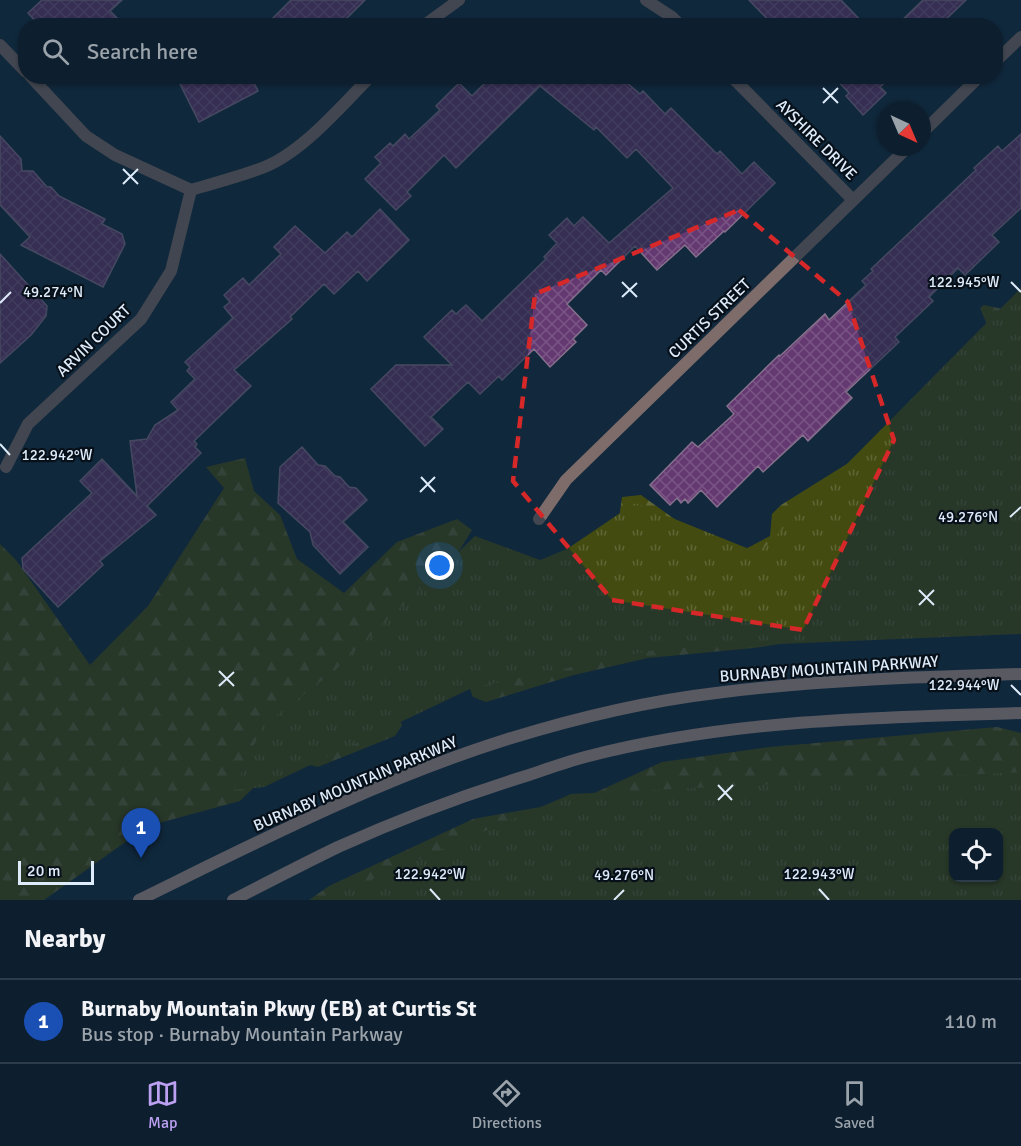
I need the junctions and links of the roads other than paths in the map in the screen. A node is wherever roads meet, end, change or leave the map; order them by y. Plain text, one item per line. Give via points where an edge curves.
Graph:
1 (459, 0) edge
2 (646, 0) edge
3 (434, 18) edge
4 (673, 18) edge
5 (1021, 37) edge
6 (0, 45) edge
7 (1003, 55) edge
8 (18, 64) edge
9 (37, 84) edge
10 (363, 84) edge
11 (739, 84) edge
12 (972, 84) edge
13 (931, 124) edge
14 (899, 156) edge
15 (191, 190) junction
16 (854, 200) junction
17 (6, 467) dead end
18 (539, 519) dead end
19 (1021, 674) edge
20 (1021, 713) edge
21 (139, 900) edge
22 (233, 900) edge

1 - 3 street
2 - 4 street
5 - 7 street
6 - 8 street
9 - 15 street via 86,136 115,155
10 - 15 street via 287,154 263,168
11 - 16 street, AYSHIRE DRIVE
12 - 13 street
14 - 16 street, CURTIS STREET
15 - 17 street, ARVIN COURT via 171,271 141,319 28,424
16 - 18 street, CURTIS STREET via 566,480
19 - 21 main road, BURNABY MOUNTAIN PARKWAY via 828,681 714,693 616,711 510,738 393,780
20 - 22 main road via 786,724 661,740 584,757 420,813 339,847

